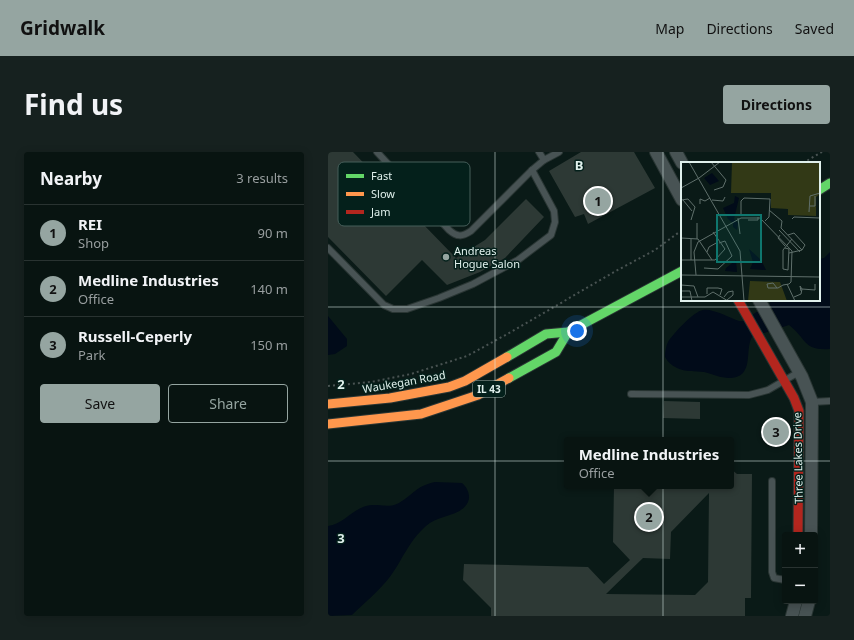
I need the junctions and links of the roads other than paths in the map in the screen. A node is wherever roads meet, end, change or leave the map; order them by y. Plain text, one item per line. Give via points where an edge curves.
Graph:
1 (377, 152) edge
2 (539, 152) edge
3 (559, 152) edge
4 (656, 152) edge
5 (676, 152) edge
6 (544, 160) junction
7 (386, 162) edge
8 (681, 162) edge
9 (532, 170) junction
10 (830, 183) edge
11 (820, 189) edge
12 (681, 198) edge
13 (445, 226) edge
14 (328, 248) edge
15 (681, 272) edge
16 (739, 301) edge
17 (760, 301) edge
18 (568, 332) junction
19 (799, 372) junction
20 (784, 380) junction
21 (631, 394) dead end
22 (830, 401) edge
23 (812, 402) junction
24 (328, 404) edge
25 (328, 424) edge
26 (772, 481) dead end
27 (798, 532) edge
28 (811, 532) edge
29 (782, 579) edge
30 (795, 604) edge
31 (808, 604) edge
32 (792, 616) edge
33 (805, 616) edge

1 - 7 lane
2 - 6 lane
3 - 6 lane
4 - 12 street
5 - 8 street
6 - 9 lane
9 - 13 lane via 464,236 459,236
9 - 14 lane via 554,211 555,222 551,235 518,260 473,284 439,298 408,308 389,308
10 - 11 main road
15 - 18 main road, Waukegan Road / IL 43
16 - 20 main road, Three Lakes Drive
17 - 19 street, Three Lakes Drive
18 - 24 main road, Waukegan Road / IL 43 via 546,334 465,381 449,387 390,398
18 - 25 main road, IL 43 via 556,352 478,395 421,414
19 - 20 lane
19 - 23 street, Three Lakes Drive
20 - 21 lane via 768,390 749,396
20 - 27 main road, Three Lakes Drive via 799,411
22 - 23 lane
23 - 28 street, Three Lakes Drive
26 - 29 lane via 772,572 774,578
30 - 32 street
31 - 33 street

